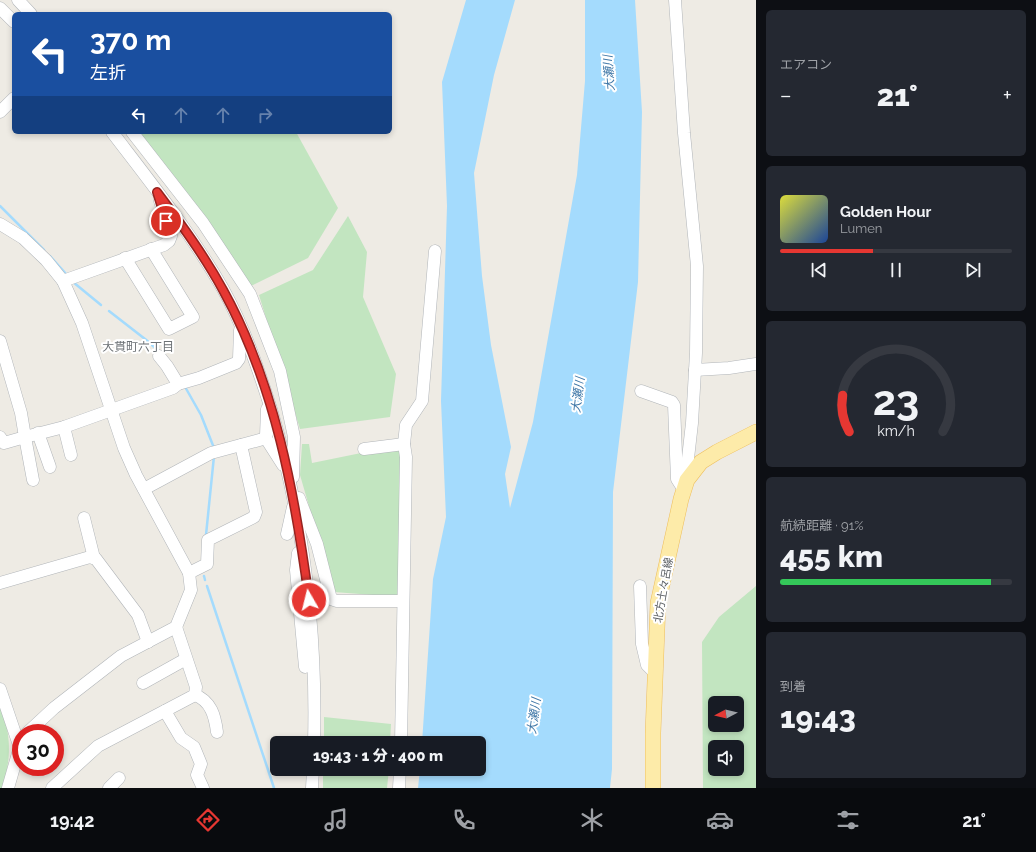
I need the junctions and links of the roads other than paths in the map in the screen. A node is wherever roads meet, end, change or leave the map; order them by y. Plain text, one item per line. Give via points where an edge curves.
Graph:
1 (18, 0) edge
2 (675, 0) edge
3 (0, 8) edge
4 (29, 12) edge
5 (12, 20) edge
6 (12, 100) edge
7 (0, 112) edge
8 (114, 134) edge
9 (134, 134) edge
10 (157, 192) junction
11 (0, 224) edge
12 (151, 249) junction
13 (435, 251) dead end
14 (125, 258) junction
15 (63, 281) junction
16 (241, 327) junction
17 (0, 341) edge
18 (159, 356) dead end
19 (756, 364) edge
20 (695, 370) junction
21 (178, 384) junction
22 (642, 391) dead end
23 (266, 396) junction
24 (111, 409) junction
25 (64, 427) junction
26 (756, 432) edge
27 (38, 433) junction
28 (0, 437) edge
29 (25, 437) junction
30 (263, 439) junction
31 (404, 444) junction
32 (241, 445) junction
33 (364, 449) dead end
34 (71, 455) dead end
35 (286, 466) junction
36 (50, 467) dead end
37 (289, 479) junction
38 (33, 480) dead end
39 (686, 485) junction
40 (144, 489) junction
41 (293, 496) junction
42 (84, 518) dead end
43 (287, 534) dead end
44 (301, 542) junction
45 (94, 558) junction
46 (189, 573) junction
47 (0, 584) edge
48 (640, 586) dead end
49 (403, 602) junction
50 (176, 627) junction
51 (148, 642) junction
52 (186, 659) junction
53 (305, 667) dead end
54 (654, 673) junction
55 (143, 683) dead end
56 (0, 689) edge
57 (195, 695) junction
58 (165, 711) junction
59 (13, 724) edge
60 (37, 724) edge
61 (217, 732) dead end
62 (314, 736) edge
63 (401, 736) edge
64 (12, 773) edge
65 (313, 776) edge
66 (400, 776) edge
67 (119, 778) dead end
68 (8, 788) edge
69 (52, 788) edge
70 (109, 788) edge
71 (203, 788) edge
72 (312, 788) edge
73 (399, 788) edge
74 (653, 788) edge

1 - 4 street
2 - 20 street via 697,266
3 - 5 street
6 - 7 street
8 - 10 street
9 - 37 street via 204,223 250,294 280,371 294,437 294,476
10 - 12 street via 171,236 170,241
10 - 16 street via 206,262
11 - 15 street via 23,238
12 - 14 street
12 - 14 street via 193,317 169,329
13 - 31 street via 422,401 406,425
14 - 15 street
15 - 24 street via 82,323
16 - 21 street via 239,359 236,362
16 - 23 street
17 - 29 street via 21,413
18 - 21 street
19 - 20 street
20 - 39 street
21 - 24 street
22 - 39 street via 674,404 677,479
23 - 30 street via 266,428
23 - 35 street
24 - 25 street
24 - 40 street via 124,448
25 - 27 street
25 - 34 street
26 - 39 main road, 北方土々呂線 via 701,462
27 - 29 street
27 - 36 street
28 - 29 street via 4,443
29 - 38 street
30 - 32 street
30 - 35 street via 267,440 282,464
31 - 33 street
31 - 49 street via 406,457
32 - 40 street via 211,453
32 - 46 street via 256,512 254,517 208,540 207,564
35 - 37 street
37 - 41 street
39 - 54 main road, 北方土々呂線 via 658,603
40 - 46 street
41 - 43 street
41 - 44 street
41 - 49 street via 298,494 317,544 331,598 336,601
42 - 45 street
44 - 53 street via 296,570
44 - 62 street via 309,600 315,678
45 - 47 street via 90,557
45 - 51 street via 138,615
46 - 50 street via 191,590
48 - 54 street via 642,644 647,665
49 - 63 street
50 - 51 street
50 - 52 street
51 - 60 street via 121,656
52 - 55 street
52 - 57 street via 196,687
54 - 74 main road, 北方土々呂線
56 - 59 street
57 - 58 street
57 - 61 street via 208,704 216,718
58 - 69 street via 98,746
58 - 71 street via 181,738 194,747 201,764 197,775
64 - 68 street
65 - 72 street
66 - 73 street
67 - 70 street

